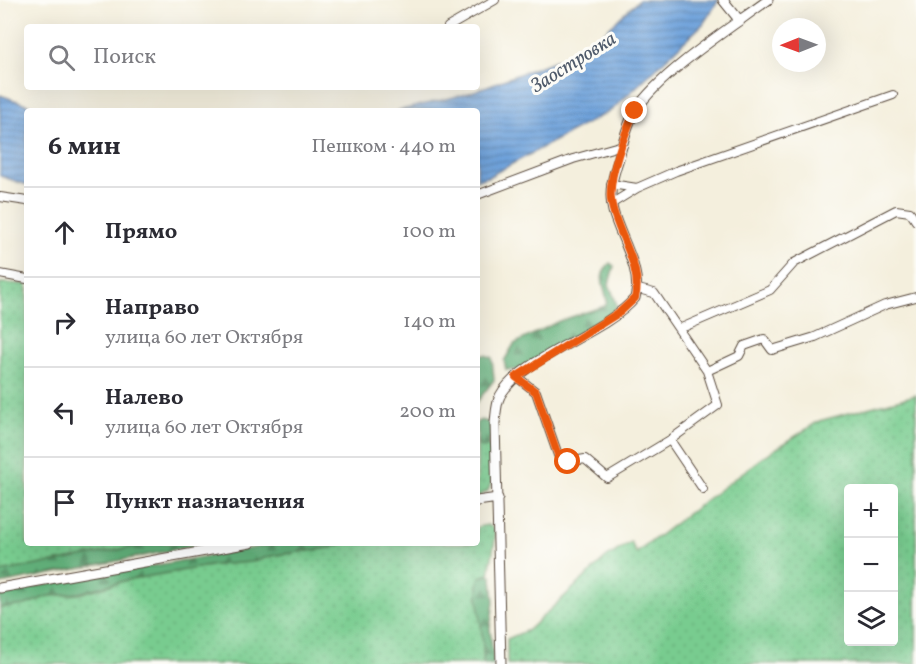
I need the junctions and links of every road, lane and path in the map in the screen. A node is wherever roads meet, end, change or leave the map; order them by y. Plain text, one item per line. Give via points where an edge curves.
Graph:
1 (495, 0) edge
2 (768, 0) edge
3 (724, 2) edge
4 (740, 21) junction
5 (453, 24) edge
6 (893, 95) dead end
7 (623, 146) junction
8 (610, 184) junction
9 (637, 188) junction
10 (480, 195) edge
11 (0, 197) edge
12 (24, 201) edge
13 (611, 204) junction
14 (916, 221) edge
15 (0, 274) edge
16 (24, 278) edge
17 (638, 289) junction
18 (916, 297) edge
19 (679, 329) junction
20 (707, 371) junction
21 (516, 377) junction
22 (670, 440) junction
23 (703, 489) dead end
24 (498, 498) junction
25 (480, 501) edge
26 (233, 546) edge
27 (0, 588) edge
28 (501, 664) edge

1 - 5 street
2 - 4 street
3 - 4 street
4 - 7 street via 676,69 640,105
6 - 9 street via 675,171
7 - 8 street
7 - 10 street via 573,159
8 - 9 street
8 - 13 street
9 - 13 street
11 - 12 street
13 - 17 street
14 - 19 street via 910,212 896,210 794,262 770,290
15 - 16 street
17 - 19 street via 654,293
17 - 21 street via 635,298 620,312
18 - 20 street via 885,305 815,337 772,350 764,339 744,346 739,356
19 - 20 street
20 - 22 street via 718,405
21 - 22 street via 536,392 558,455 568,462 585,459 607,478
21 - 24 street via 505,388 496,408
22 - 23 street
24 - 25 street
24 - 28 street
26 - 27 street

